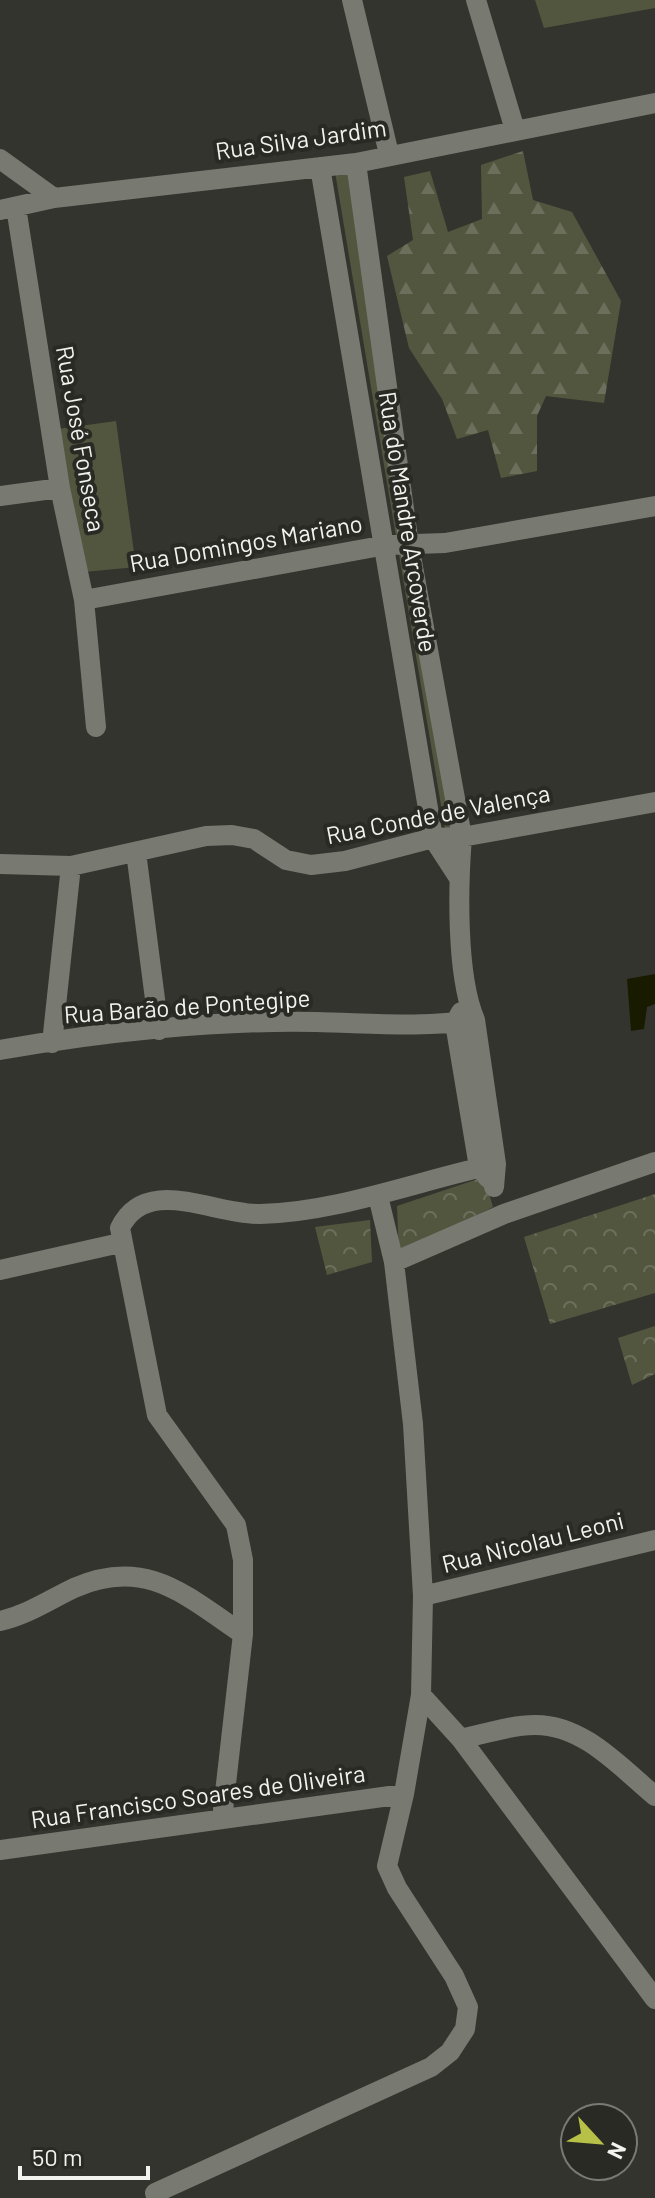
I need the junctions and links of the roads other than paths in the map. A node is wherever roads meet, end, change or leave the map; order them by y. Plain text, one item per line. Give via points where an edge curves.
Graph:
1 (352, 0) edge
2 (476, 0) edge
3 (655, 103) edge
4 (515, 130) junction
5 (389, 154) junction
6 (0, 159) edge
7 (356, 163) junction
8 (320, 167) junction
9 (54, 198) junction
10 (8, 208) edge
11 (60, 488) junction
12 (0, 496) edge
13 (655, 506) edge
14 (386, 545) junction
15 (409, 545) junction
16 (84, 600) junction
17 (96, 727) dead end
18 (655, 802) edge
19 (462, 837) junction
20 (433, 838) junction
21 (136, 852) junction
22 (0, 864) edge
23 (71, 866) junction
24 (459, 878) junction
25 (465, 1022) junction
26 (159, 1030) junction
27 (52, 1043) junction
28 (0, 1050) edge
29 (655, 1162) edge
30 (487, 1166) junction
31 (378, 1196) junction
32 (504, 1214) junction
33 (120, 1243) junction
34 (394, 1262) junction
35 (0, 1270) edge
36 (655, 1540) edge
37 (423, 1596) junction
38 (0, 1621) edge
39 (243, 1634) junction
40 (421, 1695) junction
41 (461, 1739) junction
42 (404, 1794) junction
43 (655, 1796) edge
44 (222, 1819) junction
45 (0, 1850) edge
46 (648, 1973) edge
47 (655, 1999) edge
48 (155, 2193) dead end

1 - 5 street
2 - 4 street
3 - 4 street, Rua Silva Jardim
4 - 5 street, Rua Silva Jardim
5 - 7 street, Rua Silva Jardim
6 - 9 street
7 - 8 street, Rua Silva Jardim
7 - 15 street, Rua do Mandre Arcoverde
8 - 9 street, Rua Silva Jardim
8 - 14 street, Rua do Mandre Arcoverde
9 - 10 street, Rua Silva Jardim
10 - 11 street, Rua José Fonseca
11 - 12 street
11 - 16 street, Rua José Fonseca
13 - 15 street, Rua Domingos Mariano
14 - 15 street, Rua Domingos Mariano
14 - 16 street, Rua Domingos Mariano
14 - 20 street, Rua do Mandre Arcoverde
15 - 19 street, Rua do Mandre Arcoverde
16 - 17 street, Rua José Fonseca
18 - 19 street, Rua Conde de Valença
19 - 20 street, Rua Conde de Valença
19 - 24 street, Rua do Mandre Arcoverde
20 - 21 street, Rua Conde de Valença via 311,865 286,860 254,839 232,835
20 - 24 street, Rua do Mandre Arcoverde
21 - 23 street, Rua Conde de Valença
21 - 26 street
22 - 23 street, Rua Conde de Valença
23 - 27 street
24 - 25 street, Rua do Mandre Arcoverde
25 - 26 street, Rua Barão de Pontegipe
25 - 30 street, Rua do Mandre Arcoverde
26 - 27 street, Rua Barão de Pontegipe
27 - 28 street, Rua Barão de Pontegipe
29 - 32 street
30 - 31 street
30 - 32 street, Rua do Mandre Arcoverde
31 - 33 street via 259,1214 168,1199 146,1201 124,1218
31 - 34 street
32 - 34 street
33 - 35 street
33 - 39 street via 157,1415 236,1525 243,1560
34 - 37 street via 413,1424
36 - 37 street, Rua Nicolau Leoni
37 - 40 street
38 - 39 street via 104,1576 128,1575 163,1581
39 - 44 street
40 - 41 street
40 - 42 street
41 - 43 street via 531,1724 554,1725 581,1736
41 - 46 street
42 - 44 street, Rua Francisco Soares de Oliveira
42 - 48 street via 387,1866 454,1976 468,2007 465,2029 450,2052 431,2067
44 - 45 street, Rua Francisco Soares de Oliveira
46 - 47 street

